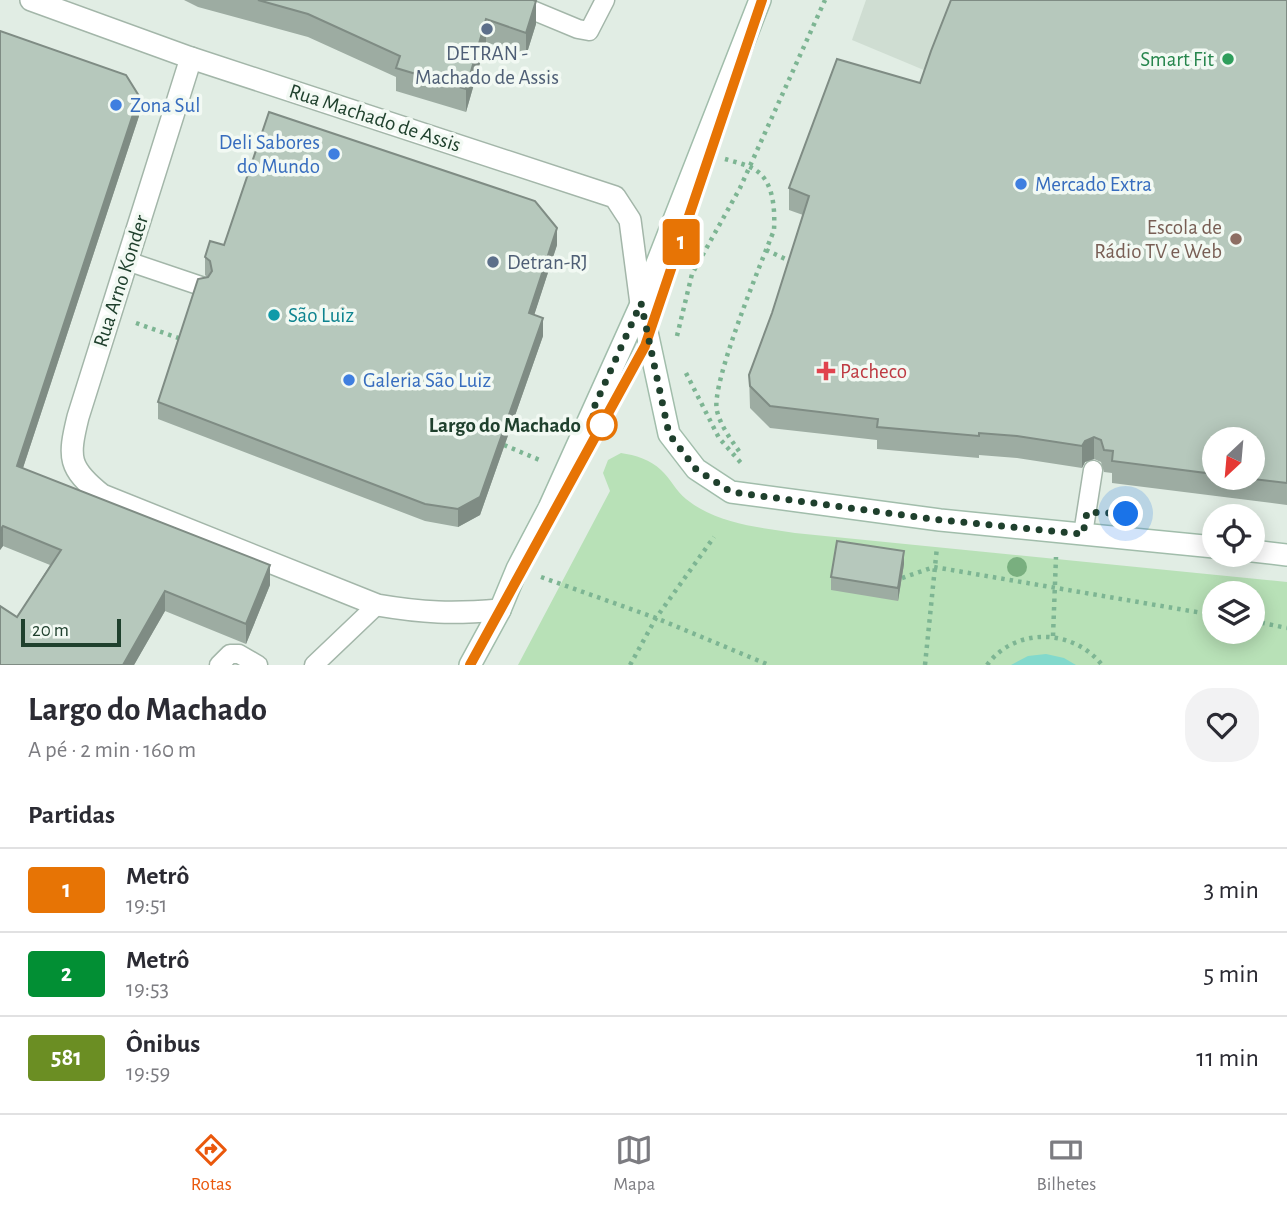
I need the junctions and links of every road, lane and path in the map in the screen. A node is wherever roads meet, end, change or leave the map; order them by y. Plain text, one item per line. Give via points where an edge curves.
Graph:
1 (31, 0) edge
2 (508, 0) edge
3 (605, 0) edge
4 (760, 0) edge
5 (825, 0) edge
6 (191, 58) junction
7 (757, 170) dead end
8 (766, 250) junction
9 (127, 261) junction
10 (794, 263) edge
11 (201, 286) edge
12 (641, 303) junction
13 (110, 314) junction
14 (185, 341) edge
15 (674, 348) dead end
16 (685, 371) dead end
17 (504, 446) edge
18 (741, 454) dead end
19 (746, 468) dead end
20 (1093, 470) dead end
21 (566, 471) junction
22 (940, 520) junction
23 (1058, 533) junction
24 (1083, 534) junction
25 (714, 537) dead end
26 (1202, 546) edge
27 (1265, 552) edge
28 (1287, 555) edge
29 (934, 567) junction
30 (517, 569) junction
31 (902, 578) edge
32 (1054, 586) junction
33 (377, 605) junction
34 (500, 610) junction
35 (1202, 613) edge
36 (656, 618) junction
37 (1265, 623) edge
38 (1287, 628) edge
39 (1053, 636) junction
40 (219, 665) edge
41 (258, 665) edge
42 (314, 665) edge
43 (470, 665) edge
44 (630, 665) edge
45 (769, 665) edge
46 (925, 665) edge
47 (986, 665) edge
48 (1102, 665) edge

1 - 6 street, Rua Machado de Assis
2 - 3 lane via 589,31
4 - 12 street
5 - 15 path via 740,188 692,274
6 - 9 street, Rua Arno Konder
6 - 12 street, Rua Machado de Assis via 615,197 630,220
7 - 8 path via 769,185 775,217
8 - 10 path
8 - 18 path via 725,363 716,403 726,432
9 - 11 lane
9 - 13 street, Rua Arno Konder
12 - 21 street
12 - 22 street via 669,434 696,469 731,492
13 - 14 path
13 - 33 street, Rua Arno Konder via 70,447 75,469 86,482 102,495
16 - 19 path via 719,438
17 - 21 path
20 - 24 lane
21 - 30 street
22 - 23 street
22 - 29 path
23 - 24 street
23 - 32 path
24 - 26 street
25 - 36 path
27 - 28 street
29 - 31 path
29 - 32 path
29 - 46 path
30 - 34 street
30 - 36 path
32 - 35 path
32 - 39 path
33 - 34 street via 431,613
33 - 42 lane
34 - 43 street
36 - 44 path
36 - 45 path
37 - 38 path
39 - 47 path via 1029,637 1006,646
39 - 48 path via 1076,643
40 - 41 lane via 230,654 240,654

